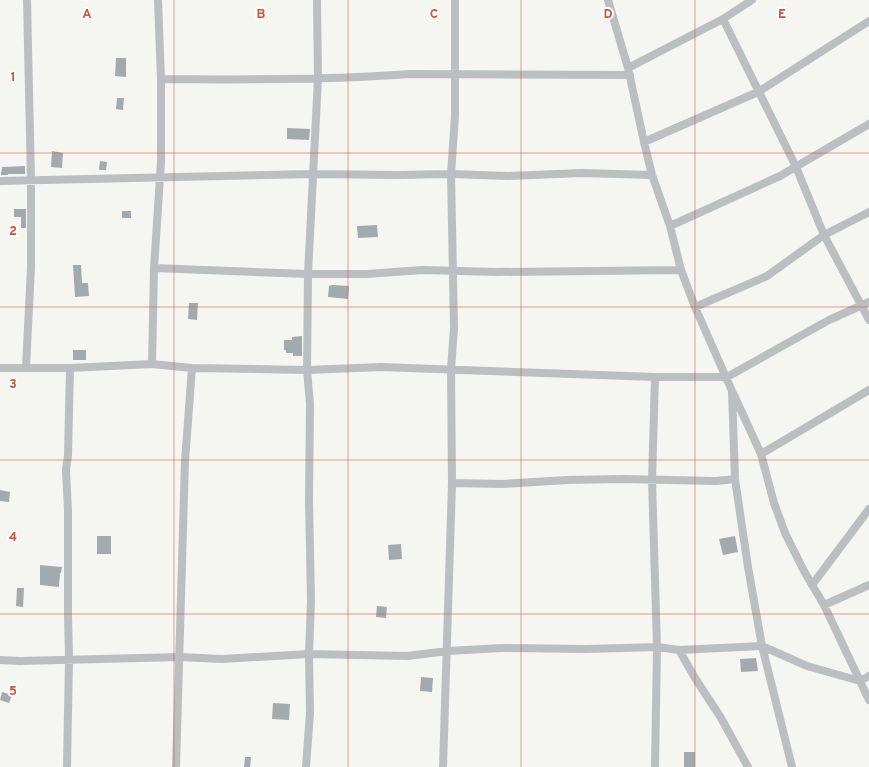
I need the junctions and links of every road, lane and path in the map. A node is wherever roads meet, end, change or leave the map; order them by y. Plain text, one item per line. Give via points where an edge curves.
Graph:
1 (27, 0) edge
2 (158, 0) edge
3 (318, 0) edge
4 (455, 0) edge
5 (608, 0) edge
6 (752, 0) edge
7 (722, 19) junction
8 (869, 21) edge
9 (629, 71) junction
10 (454, 75) junction
11 (318, 78) junction
12 (161, 79) junction
13 (758, 92) junction
14 (869, 124) edge
15 (644, 142) junction
16 (796, 167) junction
17 (313, 174) junction
18 (451, 174) junction
19 (652, 174) junction
20 (161, 178) junction
21 (0, 181) edge
22 (31, 181) junction
23 (869, 212) edge
24 (670, 226) junction
25 (824, 235) junction
26 (154, 268) junction
27 (681, 270) junction
28 (453, 271) junction
29 (308, 274) junction
30 (865, 303) edge
31 (695, 307) junction
32 (869, 320) edge
33 (152, 364) junction
34 (26, 367) junction
35 (0, 368) edge
36 (70, 368) junction
37 (192, 368) junction
38 (307, 370) junction
39 (451, 370) junction
40 (655, 376) junction
41 (727, 377) junction
42 (869, 390) edge
43 (732, 391) junction
44 (762, 454) junction
45 (652, 480) junction
46 (735, 480) junction
47 (452, 483) junction
48 (869, 509) edge
49 (812, 585) junction
50 (869, 585) edge
51 (824, 605) junction
52 (762, 646) junction
53 (657, 647) junction
54 (679, 650) junction
55 (448, 651) junction
56 (309, 654) junction
57 (180, 657) junction
58 (70, 659) junction
59 (0, 660) edge
60 (869, 676) edge
61 (860, 681) junction
62 (869, 700) edge
63 (67, 767) edge
64 (176, 767) edge
65 (306, 767) edge
66 (444, 767) edge
67 (655, 767) edge
68 (748, 767) edge
69 (792, 767) edge

1 - 22 street
2 - 12 street
3 - 11 street
4 - 10 street
5 - 9 street
6 - 7 street
7 - 9 street
7 - 13 street
8 - 13 street
9 - 10 street
9 - 15 street
10 - 11 street
10 - 18 street via 455,116
11 - 12 street
11 - 17 street
12 - 20 street
13 - 15 street
13 - 16 street
14 - 16 street
15 - 19 street
16 - 24 street
16 - 25 street
17 - 18 street
17 - 20 street
17 - 29 street
18 - 19 street
18 - 28 street
19 - 24 street
20 - 22 street
20 - 26 street
21 - 22 street
22 - 34 street via 31,268
23 - 25 street
24 - 27 street
25 - 30 street
25 - 31 street via 767,276
26 - 29 street
26 - 33 street
27 - 28 street
27 - 31 street
28 - 29 street
28 - 39 street via 454,328
29 - 38 street
30 - 32 street
30 - 41 street
31 - 41 street
33 - 36 street
33 - 37 street
34 - 35 street
34 - 36 street
36 - 58 street via 66,470
37 - 38 street
37 - 57 street via 185,461
38 - 39 street via 381,367
38 - 56 street via 310,404
39 - 40 street
39 - 47 street
40 - 41 street
40 - 45 street
41 - 43 street
42 - 44 street
43 - 44 street
43 - 46 street
44 - 49 street via 774,503 785,533
45 - 46 street
45 - 47 street
45 - 53 street
46 - 52 street
47 - 55 street
48 - 49 street
49 - 51 street
50 - 51 street
51 - 61 street
52 - 54 street
52 - 61 street via 807,666
52 - 69 street
53 - 54 street
53 - 55 street
53 - 67 street
54 - 68 street
55 - 56 street via 407,656
55 - 66 street
56 - 57 street via 222,659
56 - 65 street via 310,713
57 - 58 street
57 - 64 street
58 - 59 street
58 - 63 street
60 - 61 street
61 - 62 street

